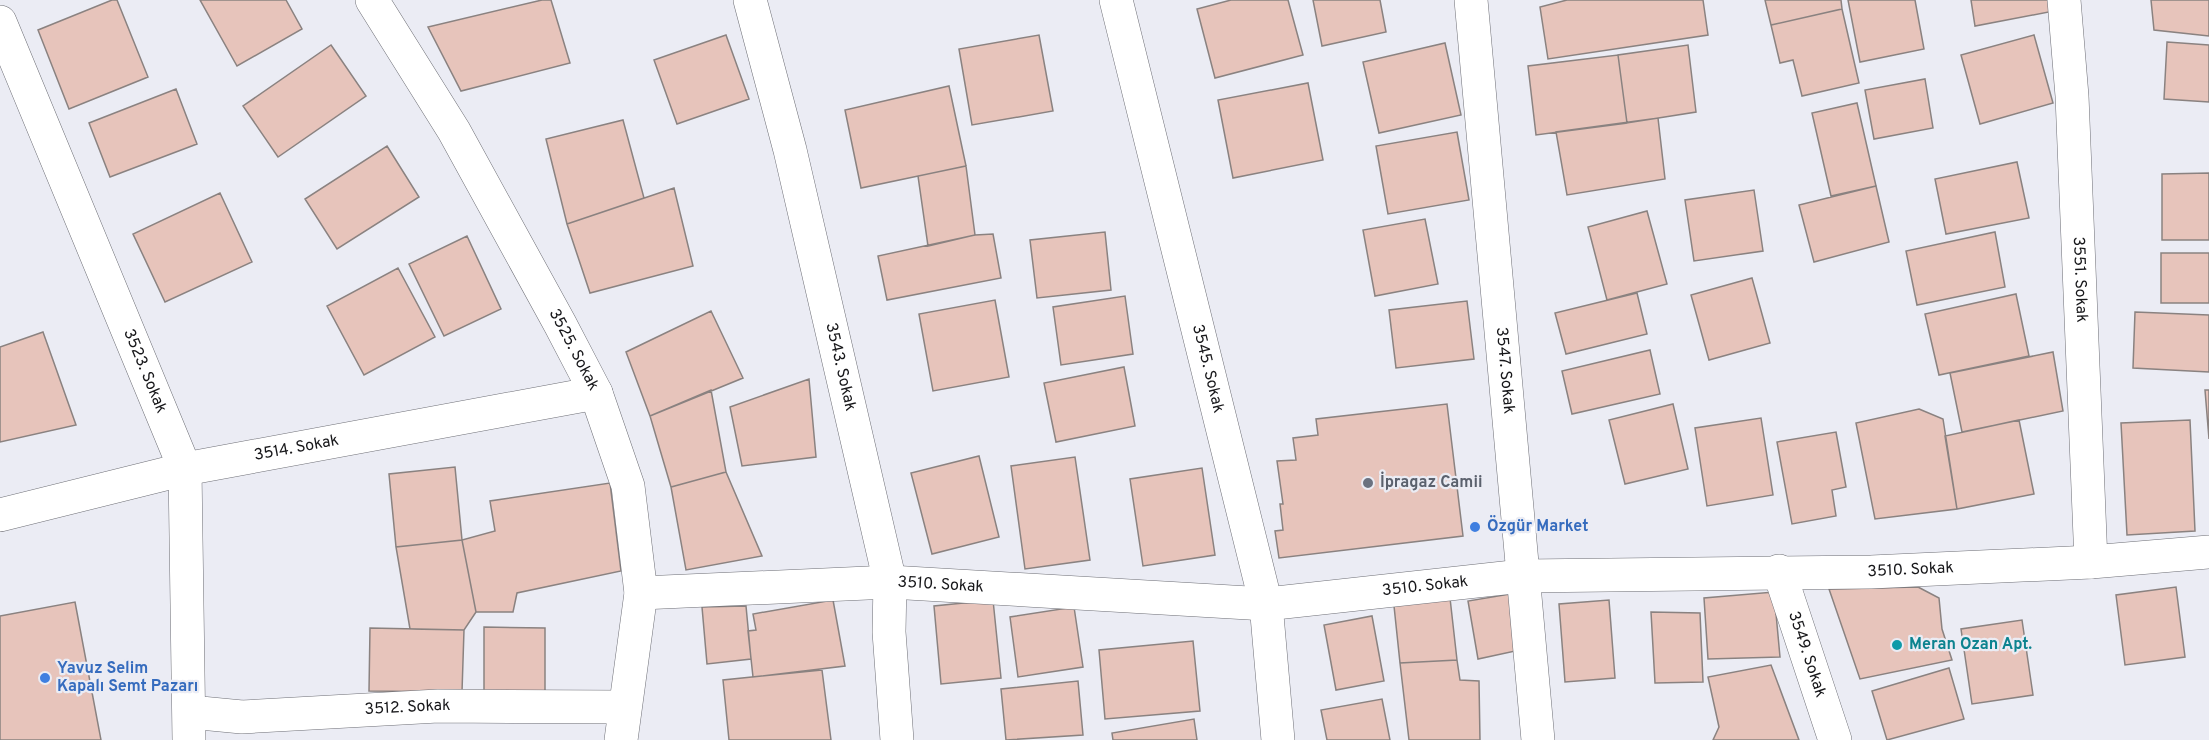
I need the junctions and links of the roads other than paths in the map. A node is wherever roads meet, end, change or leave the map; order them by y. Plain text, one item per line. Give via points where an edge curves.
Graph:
1 (372, 0) edge
2 (750, 0) edge
3 (1116, 0) edge
4 (1471, 0) edge
5 (2064, 0) edge
6 (0, 22) edge
7 (596, 393) junction
8 (184, 469) junction
9 (0, 515) edge
10 (2209, 552) edge
11 (2091, 562) junction
12 (1779, 571) junction
13 (1522, 576) junction
14 (890, 582) junction
15 (641, 593) junction
16 (1266, 604) junction
17 (624, 707) junction
18 (190, 726) edge
19 (621, 740) edge
20 (897, 740) edge
21 (1278, 740) edge
22 (1538, 740) edge
23 (1835, 740) edge

1 - 7 street, 3525. Sokak via 454,131
2 - 14 street, 3543. Sokak via 790,150
3 - 16 street, 3545. Sokak
4 - 13 street, 3547. Sokak
5 - 11 street, 3551. Sokak via 2072,96
6 - 8 street, 3523. Sokak
7 - 8 street, 3514. Sokak
7 - 15 street, 3525. Sokak via 628,486
8 - 9 street, 3514. Sokak
8 - 18 street, 3523. Sokak
10 - 11 street, 3510. Sokak
11 - 12 street, 3510. Sokak via 1871,572
12 - 13 street, 3510. Sokak
12 - 23 street, 3549. Sokak
13 - 16 street, 3510. Sokak
13 - 22 street, 3547. Sokak
14 - 15 street, 3510. Sokak
14 - 16 street, 3510. Sokak
14 - 20 street, 3543. Sokak via 889,632
15 - 17 street, 3525. Sokak
16 - 21 street, 3545. Sokak
17 - 18 street, 3512. Sokak via 438,706 242,717
17 - 19 street, 3525. Sokak

